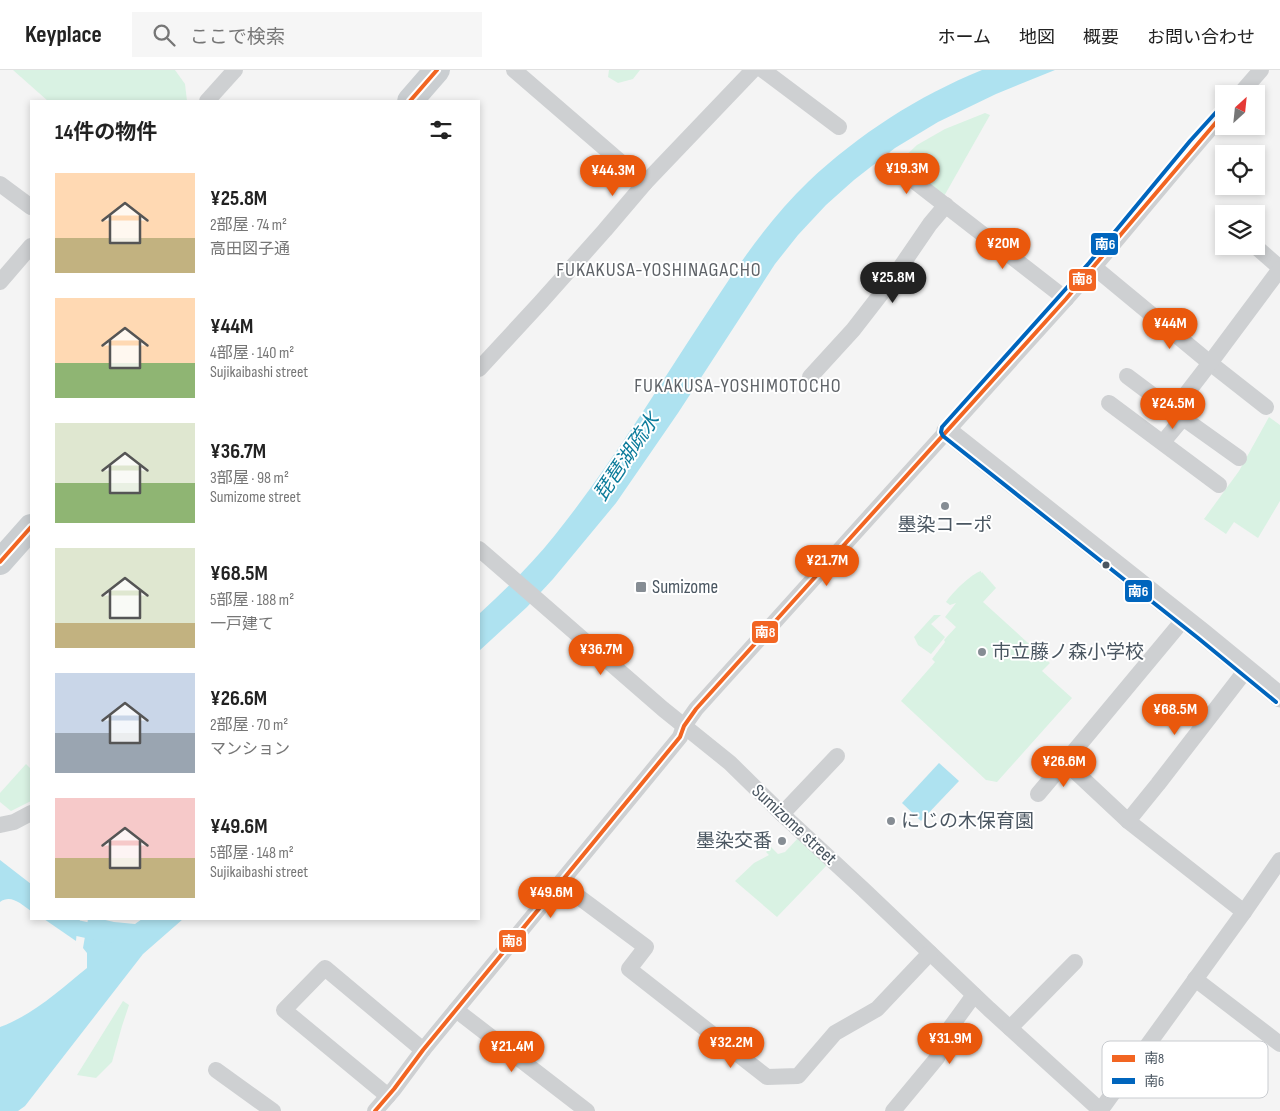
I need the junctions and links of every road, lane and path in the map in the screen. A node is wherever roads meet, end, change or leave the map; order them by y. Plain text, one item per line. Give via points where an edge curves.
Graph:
1 (235, 70) edge
2 (437, 70) edge
3 (514, 70) edge
4 (753, 70) edge
5 (763, 70) edge
6 (1262, 70) edge
7 (1248, 85) edge
8 (208, 100) edge
9 (411, 100) edge
10 (1215, 123) edge
11 (839, 127) dead end
12 (887, 160) dead end
13 (645, 183) junction
14 (0, 184) edge
15 (946, 205) junction
16 (30, 206) edge
17 (30, 247) edge
18 (1265, 255) edge
19 (1094, 267) junction
20 (1280, 268) edge
21 (0, 282) edge
22 (1066, 299) junction
23 (1210, 363) junction
24 (480, 368) edge
25 (1127, 376) dead end
26 (810, 377) dead end
27 (1109, 403) dead end
28 (1266, 407) dead end
29 (1178, 414) junction
30 (947, 431) junction
31 (1163, 442) junction
32 (1239, 458) dead end
33 (1218, 485) dead end
34 (30, 528) edge
35 (480, 550) edge
36 (0, 562) edge
37 (1184, 619) junction
38 (1246, 670) junction
39 (1280, 697) edge
40 (684, 726) junction
41 (837, 756) dead end
42 (1065, 762) junction
43 (1038, 794) dead end
44 (30, 814) edge
45 (782, 814) junction
46 (1128, 821) junction
47 (0, 824) edge
48 (1280, 860) edge
49 (560, 882) junction
50 (1244, 912) junction
51 (930, 953) junction
52 (1075, 962) dead end
53 (1195, 979) junction
54 (974, 995) junction
55 (456, 1010) junction
56 (1010, 1028) junction
57 (1151, 1041) edge
58 (1280, 1044) edge
59 (423, 1050) junction
60 (216, 1070) dead end
61 (388, 1096) junction
62 (1110, 1098) edge
63 (1115, 1102) dead end
64 (896, 1110) edge
65 (274, 1111) edge
66 (375, 1111) edge
67 (587, 1111) edge
68 (1101, 1111) edge

1 - 8 street
2 - 9 main road
3 - 13 street
4 - 13 street
5 - 11 street
6 - 7 street
10 - 19 street
12 - 15 street
13 - 24 street
14 - 16 street
15 - 22 street
15 - 26 street via 853,330
17 - 21 street
18 - 20 street
19 - 22 street
19 - 23 street
20 - 23 street
22 - 30 street
23 - 28 street
23 - 29 street
25 - 29 street
27 - 31 street
29 - 31 street
29 - 32 street
30 - 37 street
30 - 40 street
31 - 33 street
34 - 36 main road
35 - 40 street, Sumizome street
37 - 38 street
37 - 42 street
38 - 39 street
38 - 46 street
40 - 45 street, Sumizome street via 730,763
40 - 49 street via 680,736
41 - 45 street
42 - 43 street
42 - 46 street
44 - 47 street via 14,822
45 - 51 street, Sumizome street
46 - 50 street
48 - 50 street
49 - 51 street via 646,947 629,969 768,1077 798,1076 835,1033 877,1009
49 - 55 street
50 - 53 street
51 - 54 street, Sumizome street
52 - 56 street
53 - 57 street
53 - 58 street
54 - 56 street, Sumizome street
54 - 64 street via 950,1028 937,1058
55 - 59 street
55 - 67 street
56 - 68 street, Sumizome street
59 - 61 street
59 - 61 street via 325,968 284,1010
60 - 65 street
61 - 66 street
62 - 68 street
63 - 68 street

